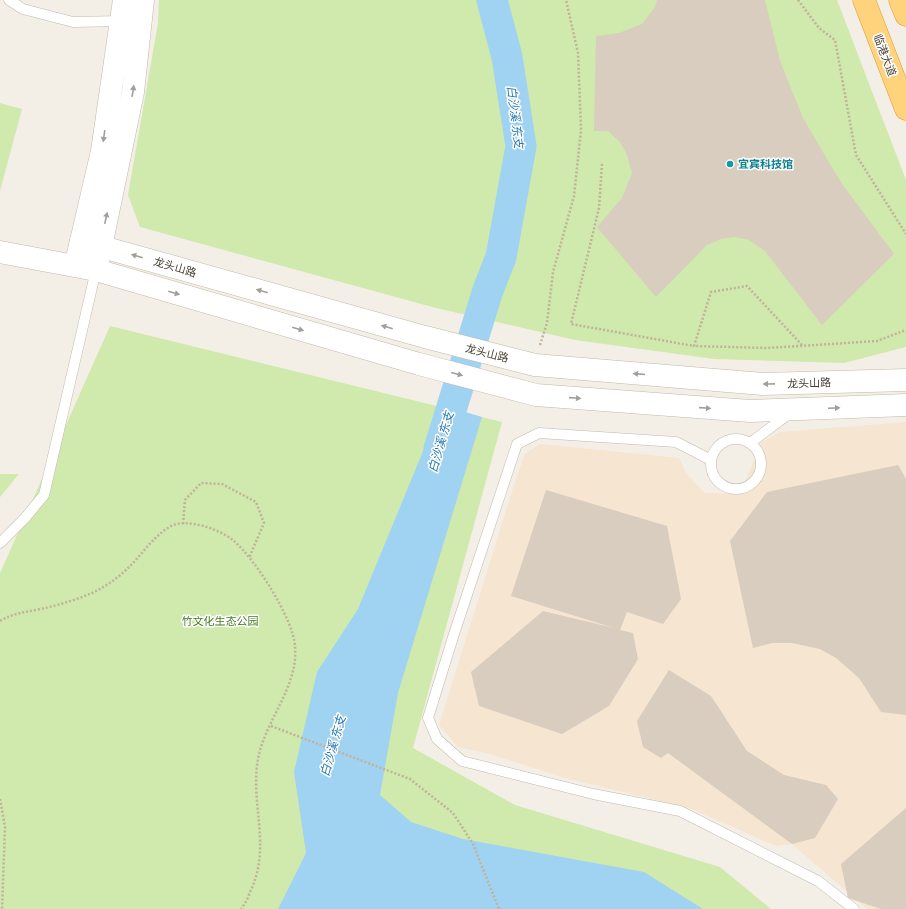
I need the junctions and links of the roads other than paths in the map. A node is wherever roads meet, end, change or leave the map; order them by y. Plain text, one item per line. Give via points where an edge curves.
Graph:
1 (9, 0) edge
2 (124, 0) edge
3 (143, 0) edge
4 (864, 0) edge
5 (900, 0) edge
6 (906, 15) edge
7 (132, 21) junction
8 (906, 109) edge
9 (91, 244) junction
10 (0, 252) edge
11 (86, 268) junction
12 (906, 380) edge
13 (906, 405) edge
14 (795, 409) junction
15 (750, 443) junction
16 (711, 460) junction
17 (0, 543) edge
18 (854, 909) edge

1 - 7 lane via 23,9 73,22
2 - 7 street
3 - 7 street
4 - 8 highway, 临港大道
5 - 6 highway
7 - 9 street via 132,92
9 - 11 street
12 -> 9 street, 龙头山路 via 763,384 542,366 425,337
10 - 11 street
11 -> 14 street via 536,395 750,411
11 - 17 lane via 44,495
14 -> 13 street
14 - 15 lane
15 - 16 lane via 734,439 726,441 716,449
15 - 16 lane via 760,457 761,465 760,473 749,486 734,490 722,486 714,476
16 - 18 lane via 676,442 539,433 517,444 428,718 437,739 462,761 593,794 680,811 818,881

